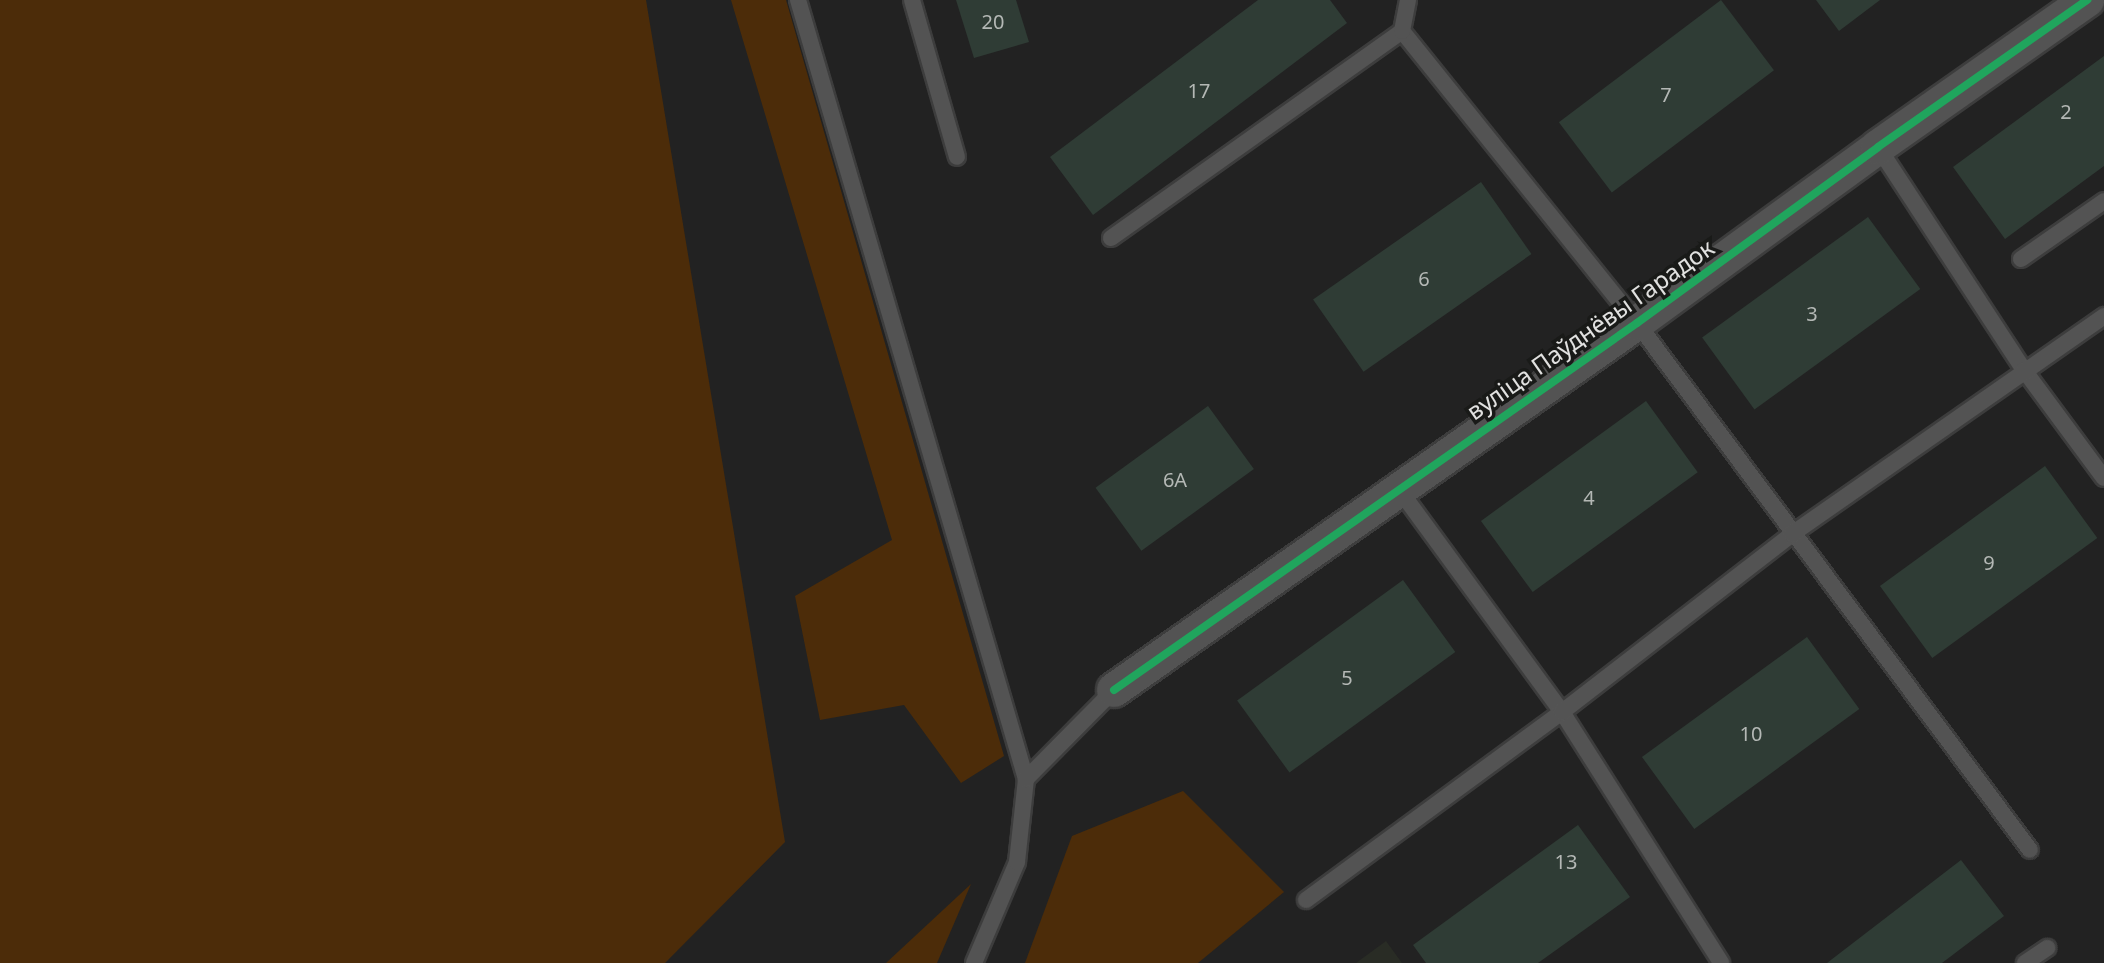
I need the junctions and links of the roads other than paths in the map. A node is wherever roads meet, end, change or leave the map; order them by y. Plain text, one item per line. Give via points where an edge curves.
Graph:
1 (798, 0) edge
2 (912, 0) edge
3 (1408, 0) edge
4 (2087, 0) edge
5 (1402, 31) junction
6 (1878, 147) junction
7 (957, 157) dead end
8 (2104, 201) edge
9 (1111, 238) dead end
10 (2021, 259) dead end
11 (2104, 316) edge
12 (1637, 323) junction
13 (2024, 370) junction
14 (2104, 478) edge
15 (1398, 488) junction
16 (1792, 534) junction
17 (1114, 690) joint
18 (1562, 712) junction
19 (1026, 779) junction
20 (2030, 850) dead end
21 (1306, 900) dead end
22 (2047, 948) dead end
23 (974, 963) edge
24 (1721, 963) edge
25 (2025, 963) edge

1 - 19 lane
2 - 7 lane
3 - 5 lane
4 - 6 street, вуліца Паўднёвы Гарадок
5 - 9 lane
5 - 12 lane
6 - 12 street, вуліца Паўднёвы Гарадок
6 - 13 lane
8 - 10 lane
11 - 13 lane
12 - 15 street, вуліца Паўднёвы Гарадок
12 - 16 lane
13 - 14 lane
13 - 16 lane
15 - 17 street, вуліца Паўднёвы Гарадок
15 - 18 lane
16 - 18 lane
16 - 20 lane
17 - 19 lane
18 - 21 lane
18 - 24 lane
19 - 23 lane via 1017,862
22 - 25 lane

